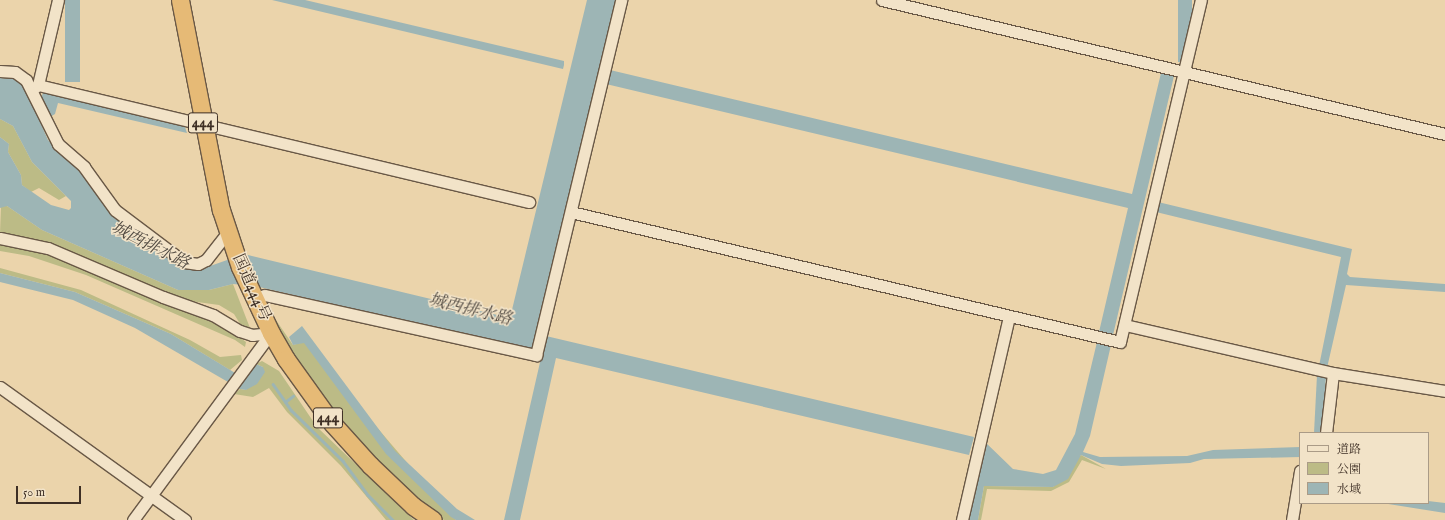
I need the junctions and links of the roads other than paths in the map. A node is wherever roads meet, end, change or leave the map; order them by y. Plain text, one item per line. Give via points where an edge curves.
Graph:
1 (58, 0) edge
2 (180, 0) edge
3 (621, 0) edge
4 (882, 0) edge
5 (1201, 0) edge
6 (0, 71) edge
7 (1184, 72) junction
8 (44, 87) junction
9 (203, 124) junction
10 (1445, 134) edge
11 (529, 202) dead end
12 (571, 212) junction
13 (0, 238) edge
14 (230, 238) junction
15 (253, 296) junction
16 (1009, 316) junction
17 (1125, 325) junction
18 (271, 333) junction
19 (1333, 373) junction
20 (0, 387) edge
21 (1445, 390) edge
22 (1326, 432) edge
23 (1299, 477) edge
24 (151, 496) junction
25 (134, 520) edge
26 (185, 520) edge
27 (433, 520) edge
28 (962, 520) edge
29 (1292, 520) edge

1 - 8 street
2 - 9 highway, 国道444号 / 444
3 - 12 street
4 - 7 street
5 - 7 street
6 - 8 street via 15,72 26,80
7 - 10 street
7 - 17 street
8 - 9 street
8 - 14 street via 58,144 84,167 115,210 184,262 198,264 206,260
9 - 11 street
9 - 14 highway, 国道444号 / 444 via 212,174
12 - 15 street via 536,355 533,356 265,295
12 - 16 street
13 - 18 street via 48,248 163,297 213,314 240,331 252,335
14 - 15 highway, 国道444号 / 444
15 - 18 highway, 国道444号 / 444
16 - 17 street via 1120,342
16 - 28 street
17 - 19 street
18 - 24 street
18 - 27 highway, 国道444号 / 444 via 286,359 332,423 370,465 413,506
19 - 21 street
19 - 22 street
20 - 24 street
23 - 29 street
24 - 25 street
24 - 26 street

